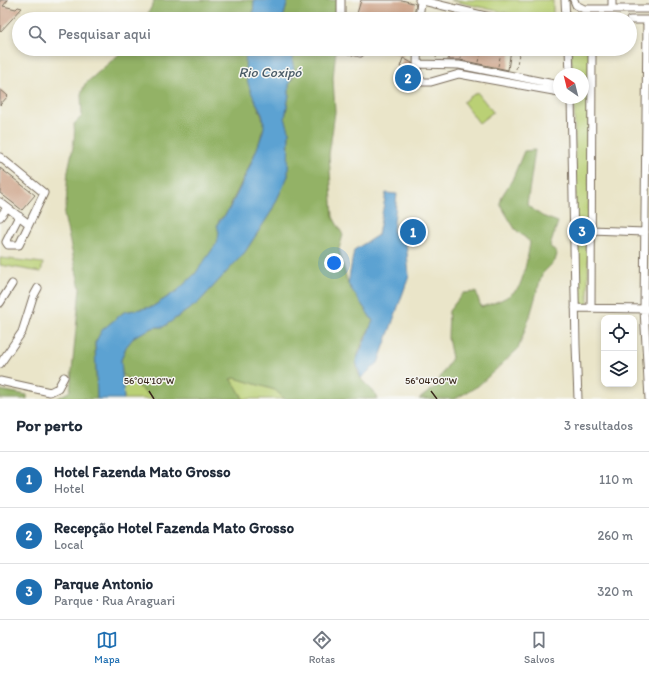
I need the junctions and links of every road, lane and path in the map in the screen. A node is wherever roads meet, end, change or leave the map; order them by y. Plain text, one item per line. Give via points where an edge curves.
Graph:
1 (341, 0) edge
2 (420, 0) edge
3 (565, 0) edge
4 (612, 0) edge
5 (575, 2) edge
6 (447, 8) junction
7 (612, 9) junction
8 (649, 9) edge
9 (341, 12) edge
10 (419, 12) edge
11 (446, 12) edge
12 (466, 12) edge
13 (566, 12) edge
14 (637, 20) edge
15 (648, 20) edge
16 (418, 56) edge
17 (437, 56) edge
18 (461, 56) edge
19 (480, 56) edge
20 (500, 56) edge
21 (519, 56) edge
22 (569, 56) edge
23 (592, 56) edge
24 (419, 64) junction
25 (435, 65) junction
26 (459, 65) junction
27 (570, 68) edge
28 (476, 71) junction
29 (459, 74) junction
30 (495, 75) junction
31 (515, 79) junction
32 (553, 85) edge
33 (544, 86) junction
34 (553, 90) edge
35 (572, 104) edge
36 (0, 157) edge
37 (648, 163) edge
38 (0, 202) edge
39 (7, 208) junction
40 (19, 216) junction
41 (0, 217) edge
42 (29, 224) junction
43 (590, 230) junction
44 (645, 232) junction
45 (12, 284) dead end
46 (38, 288) dead end
47 (0, 302) edge
48 (575, 308) junction
49 (591, 308) junction
50 (646, 309) edge
51 (0, 364) edge
52 (64, 377) dead end
53 (0, 382) edge
54 (578, 399) edge
55 (649, 399) edge

1 - 9 street
2 - 6 street
2 - 10 street
3 - 13 street
4 - 7 street
5 - 7 street via 584,10
6 - 11 path
6 - 12 street
7 - 8 street
14 - 15 street
15 - 37 street
16 - 24 street
17 - 25 path
18 - 26 path
19 - 28 path
20 - 30 path
21 - 31 path
22 - 27 street
23 - 43 street
24 - 25 street
24 - 29 street via 417,74 421,82 431,82
25 - 26 street
26 - 28 street
26 - 29 street
28 - 29 street
28 - 30 street
30 - 31 street
31 - 33 street
32 - 33 street
33 - 34 street
35 - 48 street
36 - 42 street via 44,193
37 - 44 street
38 - 39 street
39 - 40 street
39 - 41 street
40 - 42 street
40 - 42 street via 6,242 8,245 19,245
43 - 44 street
43 - 49 street
44 - 50 street
45 - 47 street
46 - 51 street via 22,332
48 - 49 street
48 - 54 street
49 - 50 street
50 - 55 street
52 - 53 street via 58,388 50,392

